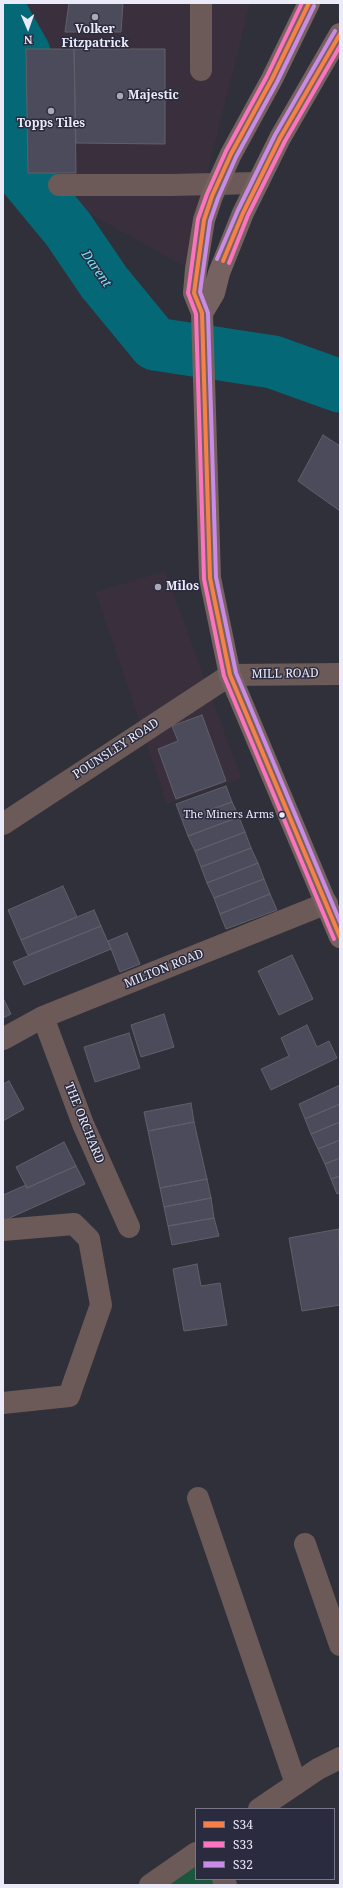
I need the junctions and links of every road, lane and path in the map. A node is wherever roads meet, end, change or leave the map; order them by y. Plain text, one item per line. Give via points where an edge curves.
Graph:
1 (201, 3) edge
2 (309, 3) edge
3 (340, 34) edge
4 (201, 70) dead end
5 (258, 183) junction
6 (217, 184) junction
7 (59, 185) dead end
8 (202, 320) junction
9 (230, 675) junction
10 (340, 677) edge
11 (3, 824) edge
12 (327, 903) junction
13 (340, 937) edge
14 (43, 1017) junction
15 (3, 1039) edge
16 (129, 1227) dead end
17 (3, 1230) edge
18 (3, 1403) edge
19 (198, 1498) dead end
20 (305, 1544) dead end
21 (340, 1645) edge
22 (340, 1758) edge
23 (296, 1784) junction
24 (260, 1808) edge
25 (195, 1854) edge
26 (150, 1885) edge

1 - 4 street
2 - 6 main road
3 - 5 main road via 280,138
5 - 6 street
5 - 8 main road via 242,213
6 - 7 street
6 - 8 main road via 204,220 196,269 194,293
8 - 9 main road via 210,578
9 - 10 street, MILL ROAD
9 - 11 street, POUNSLEY ROAD
9 - 12 main road
12 - 13 main road
12 - 14 street, MILTON ROAD
14 - 15 street, MILTON ROAD
14 - 16 street, THE ORCHARD via 83,1124
17 - 18 street via 74,1224 89,1239 101,1305 69,1396
19 - 23 street
20 - 21 street
22 - 23 street
23 - 24 street
25 - 26 street

